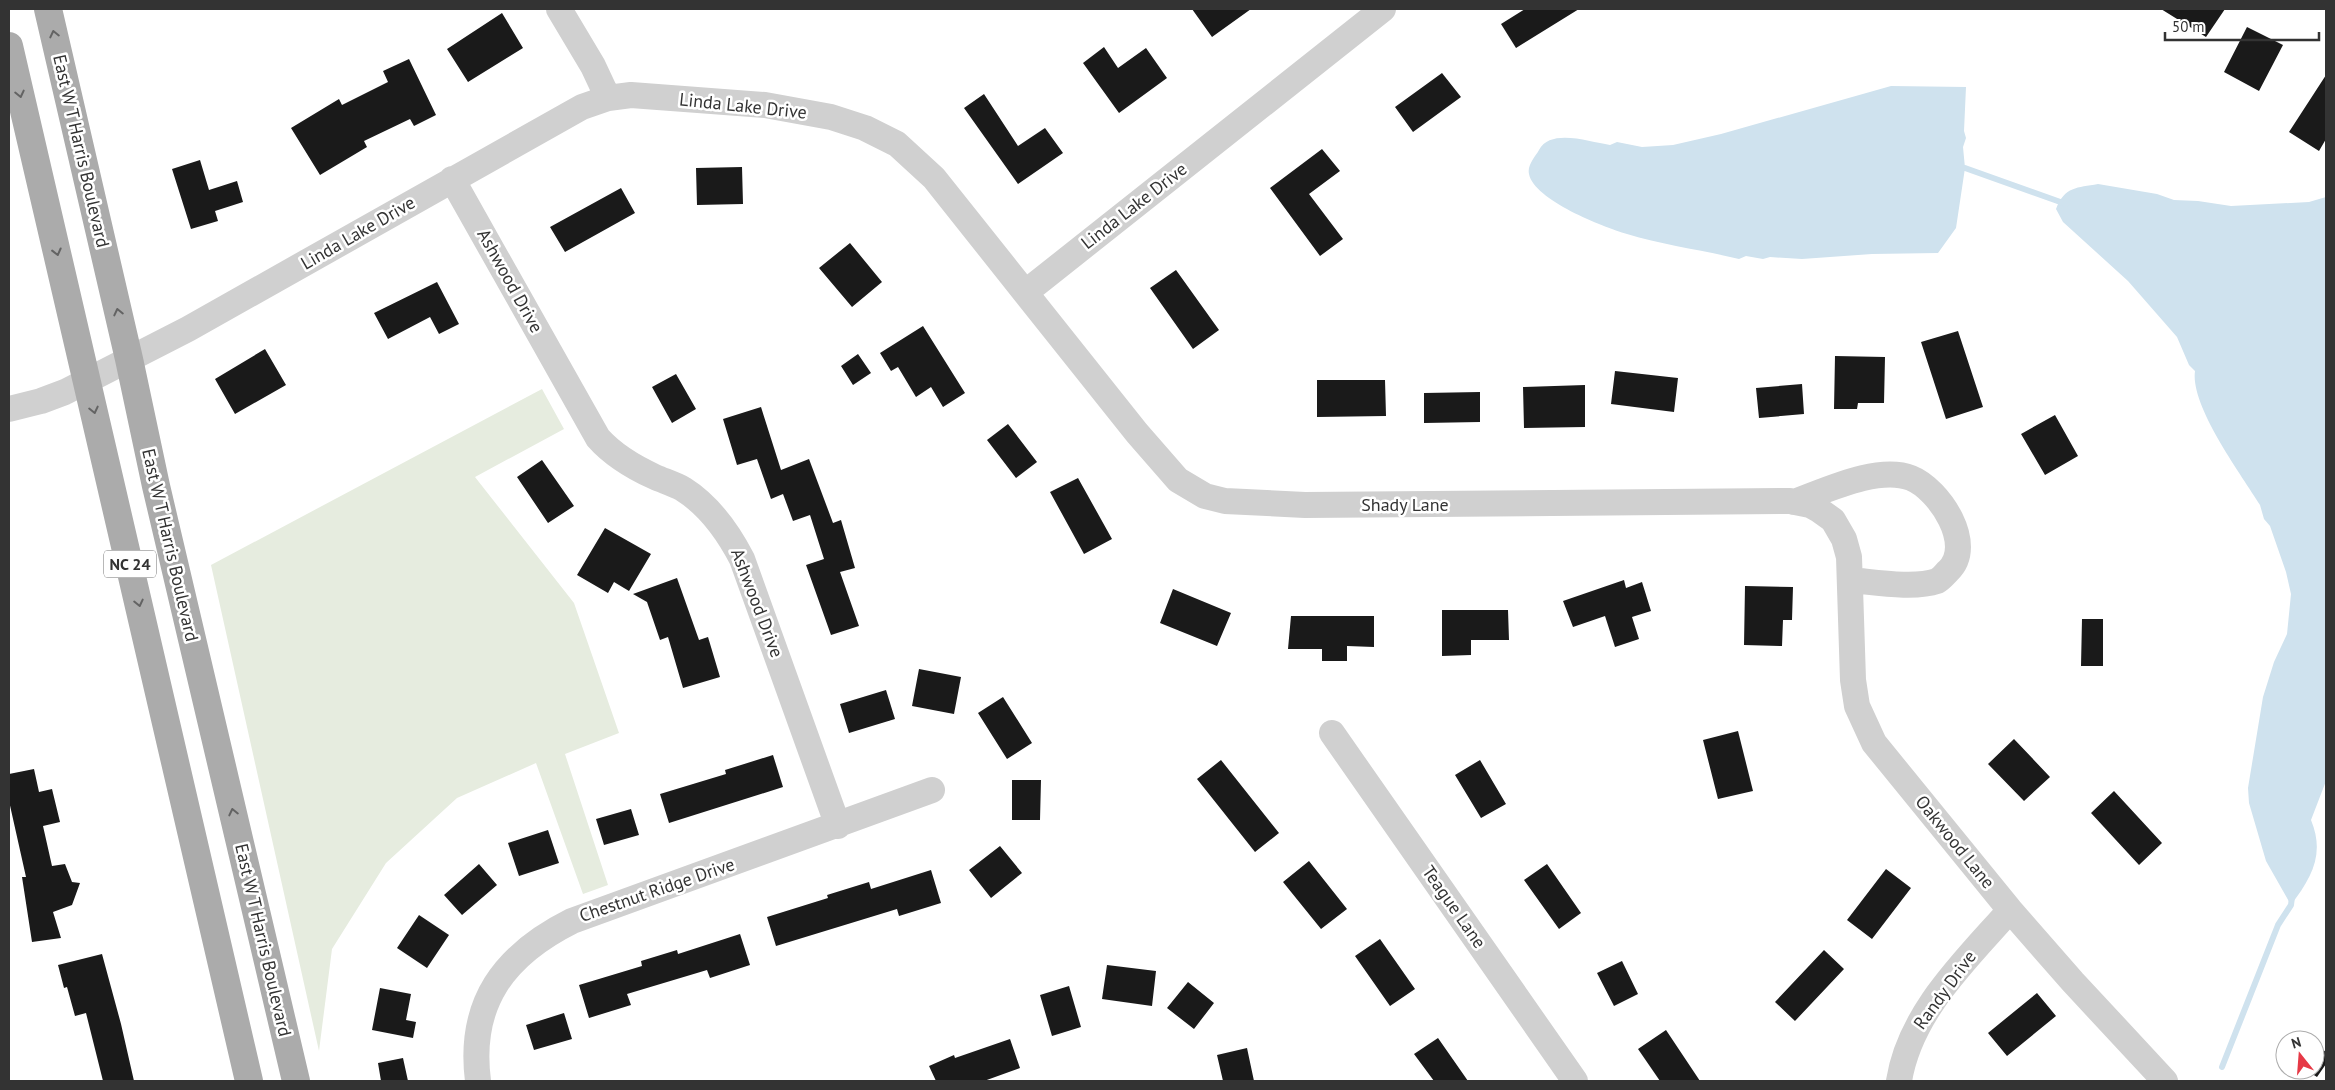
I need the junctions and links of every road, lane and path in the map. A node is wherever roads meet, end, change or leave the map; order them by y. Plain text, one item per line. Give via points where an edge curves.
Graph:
1 (48, 9) edge
2 (559, 9) edge
3 (1383, 9) edge
4 (9, 46) edge
5 (608, 98) junction
6 (452, 179) junction
7 (1026, 292) junction
8 (129, 359) junction
9 (88, 380) junction
10 (9, 409) edge
11 (1794, 502) junction
12 (1849, 569) junction
13 (1332, 733) dead end
14 (932, 790) dead end
15 (838, 826) junction
16 (2010, 910) junction
17 (249, 1081) edge
18 (296, 1081) edge
19 (478, 1081) edge
20 (1575, 1081) edge
21 (1899, 1081) edge
22 (2165, 1081) edge

8 -> 1 main road, East W T Harris Boulevard / NC 24
2 - 5 street
3 - 7 street, Linda Lake Drive
4 -> 9 main road, NC 24
5 - 6 street, Linda Lake Drive via 582,107
5 - 7 street, Linda Lake Drive via 631,95 765,106 831,117 865,128 906,150 934,178
6 - 8 street, Linda Lake Drive via 232,305
6 - 15 street, Ashwood Drive via 598,438 630,465 685,490 728,532 742,559
7 - 11 street, Shady Lane via 1136,433 1178,480 1205,496 1225,501 1305,506
8 - 9 street, Linda Lake Drive
18 -> 8 main road, East W T Harris Boulevard / NC 24 via 158,496
9 - 10 street, Linda Lake Drive via 41,401
9 -> 17 main road, NC 24
11 - 12 street, Shady Lane via 1810,505 1833,520 1844,539
11 - 12 street via 1856,480 1888,475 1911,478 1946,509 1956,529 1958,548 1952,567 1938,580 1919,584
12 - 16 street, Oakwood Lane via 1853,680 1867,731
13 - 20 street, Teague Lane
14 - 15 street, Chestnut Ridge Drive
15 - 19 street, Chestnut Ridge Drive via 572,921 544,934 510,964 492,989 478,1032
16 - 21 street, Randy Drive via 1926,1011 1904,1054
16 - 22 street, Oakwood Lane

